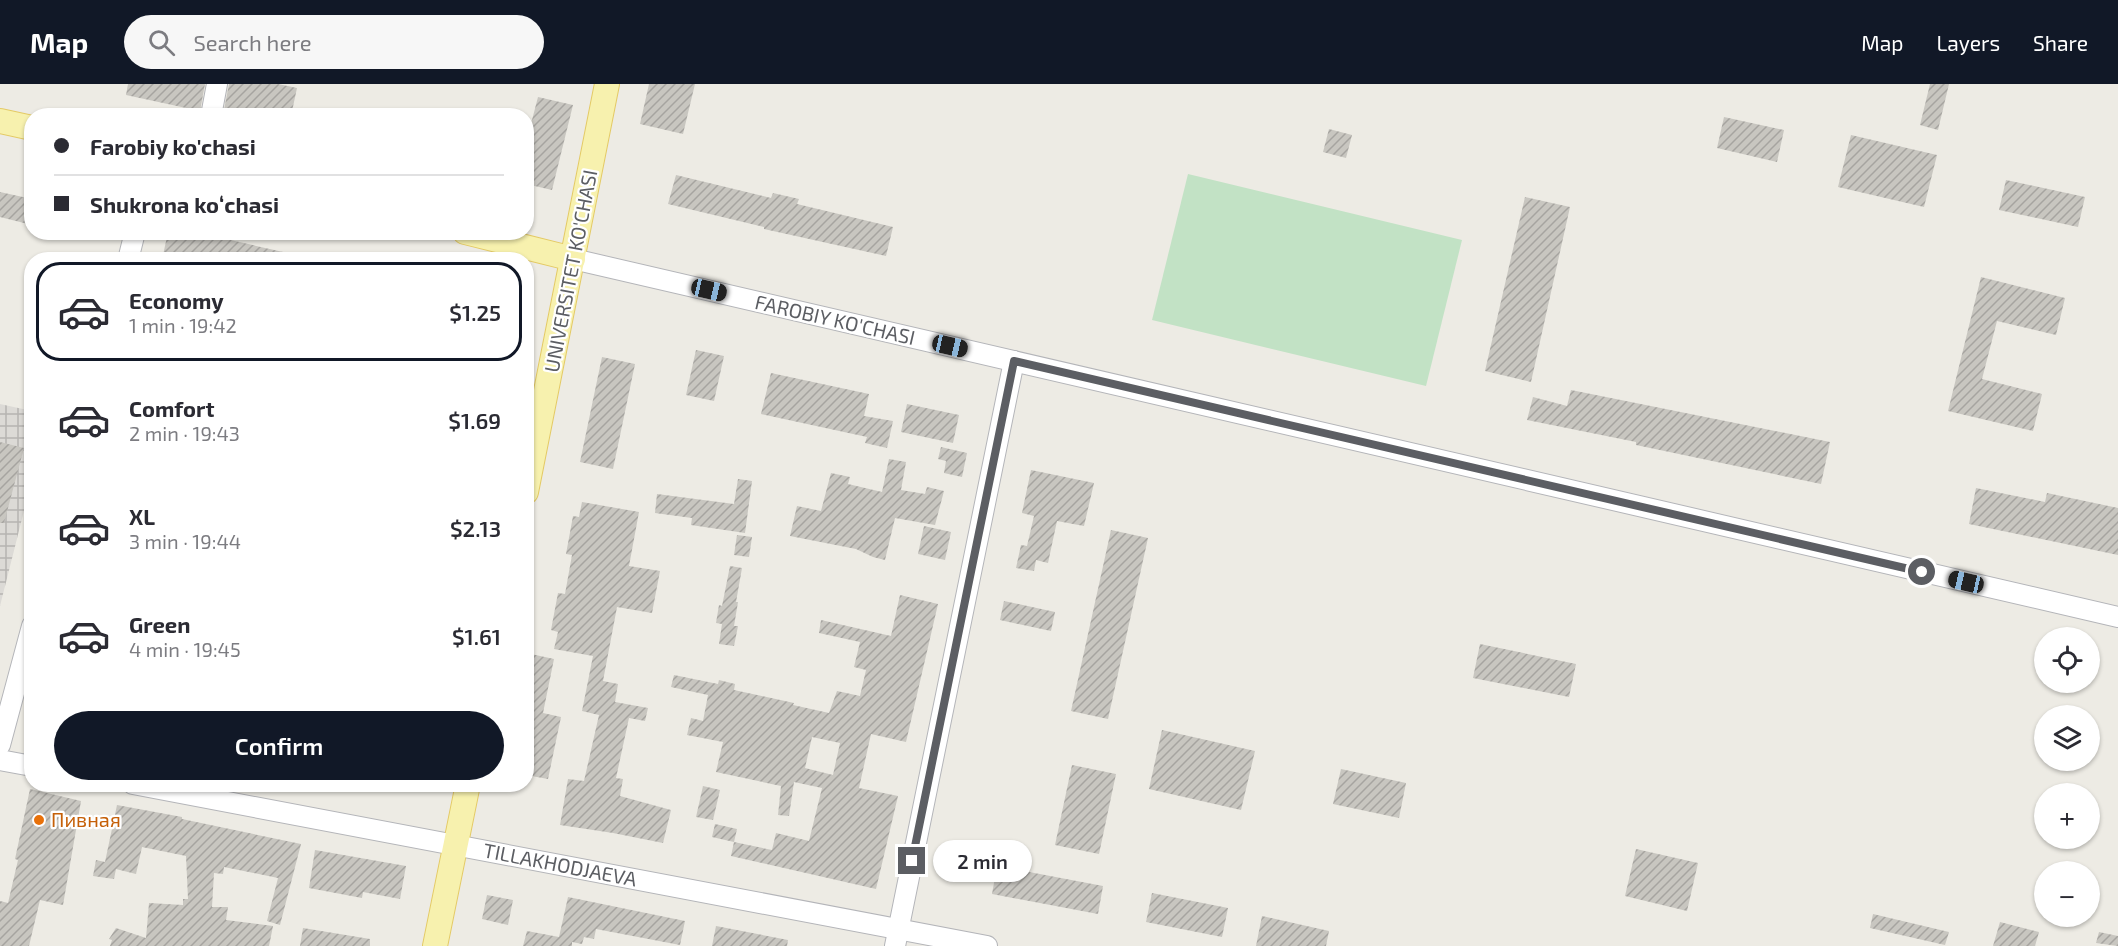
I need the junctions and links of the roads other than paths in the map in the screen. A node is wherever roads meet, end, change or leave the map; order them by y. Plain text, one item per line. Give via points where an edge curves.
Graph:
1 (217, 84) edge
2 (607, 84) edge
3 (212, 108) edge
4 (0, 121) edge
5 (24, 126) edge
6 (497, 240) edge
7 (573, 259) junction
8 (1014, 361) junction
9 (534, 452) edge
10 (2118, 617) edge
11 (24, 656) edge
12 (0, 745) edge
13 (0, 760) edge
14 (24, 764) edge
15 (175, 792) edge
16 (466, 792) edge
17 (456, 845) junction
18 (897, 938) edge
19 (435, 946) edge
20 (987, 946) edge

1 - 3 street
2 - 7 main road, UNIVERSITET KO'CHASI
4 - 5 main road
6 - 7 main road, FAROBIY KO'CHASI
7 - 8 street, FAROBIY KO'CHASI
7 - 9 main road, UNIVERSITET KO'CHASI
8 - 10 street, FAROBIY KO'CHASI
8 - 18 street
11 - 12 street
13 - 14 street
15 - 17 street, TILLAKHODJAEVA
16 - 17 main road
17 - 18 street, TILLAKHODJAEVA
17 - 19 main road
18 - 20 street, TILLAKHODJAEVA

